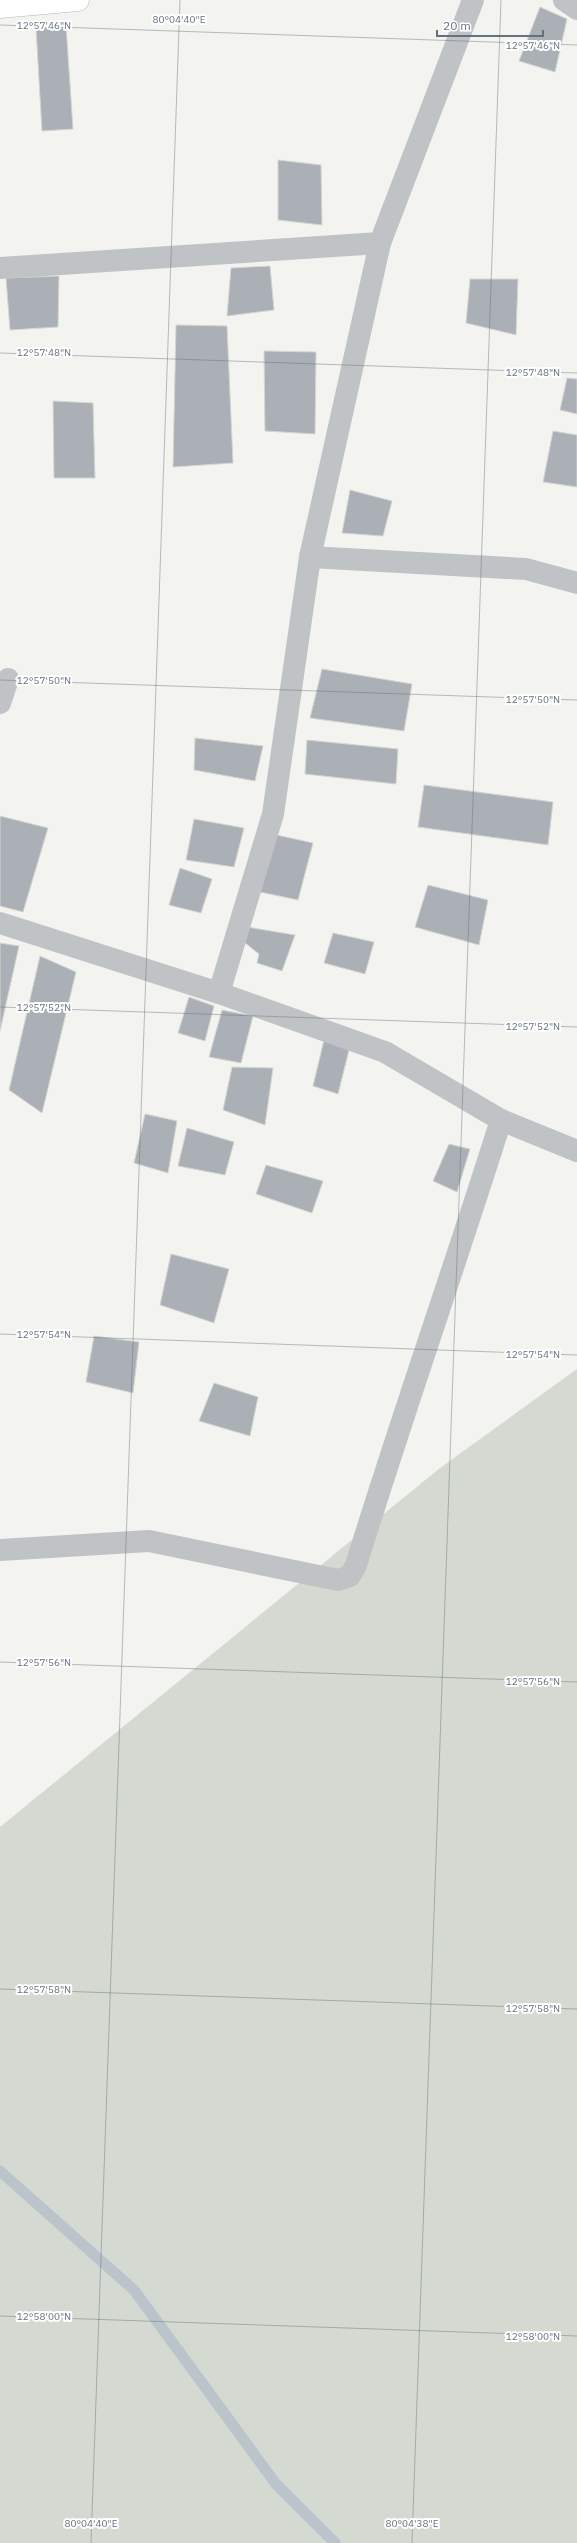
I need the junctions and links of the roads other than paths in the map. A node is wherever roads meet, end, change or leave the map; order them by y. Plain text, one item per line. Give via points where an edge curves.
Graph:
1 (78, 0) edge
2 (473, 0) edge
3 (564, 0) edge
4 (0, 7) edge
5 (577, 9) edge
6 (380, 243) junction
7 (0, 268) edge
8 (310, 557) junction
9 (577, 583) edge
10 (8, 679) dead end
11 (0, 703) edge
12 (0, 923) edge
13 (219, 993) junction
14 (501, 1120) junction
15 (577, 1151) edge
16 (0, 1550) edge

1 - 4 street
2 - 6 street
3 - 5 street
6 - 7 street
6 - 8 street
8 - 9 street via 526,569
8 - 13 street via 273,814
10 - 11 street
12 - 13 street
13 - 14 street via 385,1052
14 - 15 street
14 - 16 street via 356,1566 350,1576 338,1580 149,1541

